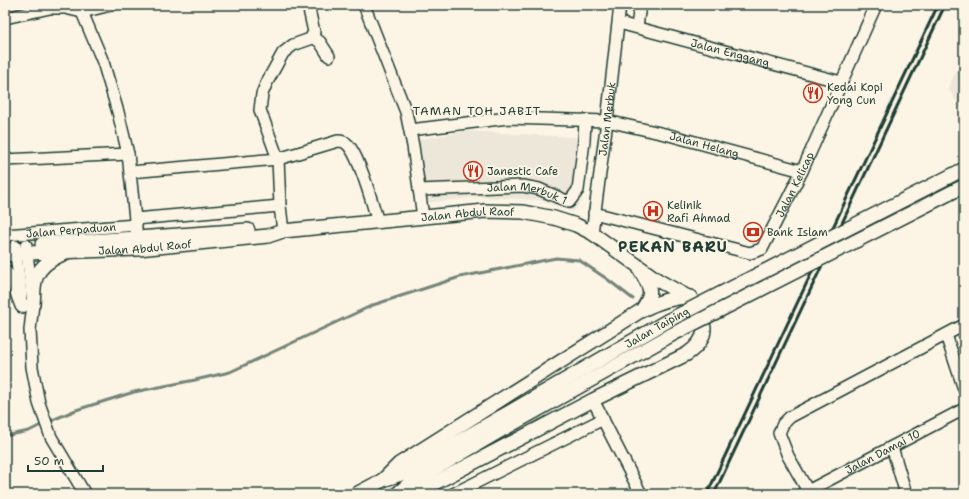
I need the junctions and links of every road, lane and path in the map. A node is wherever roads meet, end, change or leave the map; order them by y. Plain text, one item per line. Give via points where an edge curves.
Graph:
1 (111, 5) edge
2 (308, 5) edge
3 (364, 5) edge
4 (620, 5) edge
5 (640, 5) edge
6 (876, 5) edge
7 (65, 6) edge
8 (97, 7) edge
9 (82, 12) junction
10 (5, 18) edge
11 (619, 23) junction
12 (637, 27) junction
13 (312, 36) junction
14 (329, 56) dead end
15 (841, 82) junction
16 (585, 120) junction
17 (607, 122) junction
18 (410, 130) junction
19 (128, 154) junction
20 (278, 159) junction
21 (5, 160) edge
22 (964, 169) edge
23 (802, 171) junction
24 (130, 172) junction
25 (964, 186) edge
26 (419, 190) junction
27 (280, 206) junction
28 (594, 213) junction
29 (423, 217) junction
30 (136, 222) junction
31 (378, 222) junction
32 (284, 231) junction
33 (592, 233) junction
34 (5, 235) edge
35 (138, 244) junction
36 (16, 250) edge
37 (68, 252) junction
38 (638, 267) junction
39 (5, 272) edge
40 (690, 298) junction
41 (27, 305) junction
42 (642, 310) junction
43 (964, 325) edge
44 (946, 335) junction
45 (964, 389) edge
46 (593, 400) junction
47 (964, 409) edge
48 (602, 420) junction
49 (504, 422) junction
50 (892, 447) junction
51 (457, 472) junction
52 (383, 480) junction
53 (465, 488) junction
54 (805, 492) edge
55 (85, 494) edge
56 (356, 494) edge
57 (397, 494) edge
58 (414, 494) edge
59 (453, 494) edge
60 (641, 494) edge
61 (906, 494) edge

1 - 8 street
2 - 13 street via 314,32
3 - 18 street via 406,112
4 - 11 street, Jalan Merbuk
5 - 12 street
6 - 15 street, Jalan Kelicap
7 - 9 street
7 - 10 street
8 - 9 street
9 - 19 street via 103,62
11 - 12 street, Jalan Enggang
11 - 17 street, Jalan Merbuk
12 - 15 street, Jalan Enggang
13 - 14 street via 320,42
13 - 20 street via 310,40 293,45 283,53 262,94 260,110
15 - 23 street, Jalan Kelicap
16 - 17 street, Jalan Helang
16 - 18 street, Jalan Helang via 508,118
16 - 26 street, Jalan Merbuk 1 via 578,190 569,202 539,189 523,186
17 - 23 street, Jalan Helang via 669,135
17 - 28 street, Jalan Merbuk
18 - 26 street
19 - 21 street
19 - 24 street
20 - 24 street
20 - 27 street
20 - 31 street via 343,141 356,158
22 - 49 main road, Jalan Taiping, bridge via 669,320
23 - 28 street, Jalan Kelicap via 762,249 750,253
24 - 30 street
25 - 49 main road, Jalan Taiping, bridge
26 - 29 street
27 - 30 street, Jalan Perpaduan
27 - 32 street
28 - 33 street, Jalan Merbuk
29 - 31 main road, Jalan Abdul Raof
29 - 33 main road, Jalan Abdul Raof via 485,211 523,212 554,218
30 - 34 street, Jalan Perpaduan
30 - 35 street
31 - 32 main road, Jalan Abdul Raof
32 - 35 main road, Jalan Abdul Raof via 268,228
33 - 38 main road, Jalan Abdul Raof
35 - 36 main road, Jalan Abdul Raof
35 - 37 main road, Jalan Abdul Raof
36 - 37 main road, Jalan Abdul Raof
36 - 41 street
37 - 41 main road via 57,256 39,271
38 - 40 main road, Jalan Abdul Raof
38 - 42 main road via 650,290 649,299
39 - 41 main road
40 - 42 main road via 666,299
40 - 46 main road via 704,325 703,337 697,347
41 - 55 street via 32,367 39,403 51,437
42 - 52 main road via 399,464
43 - 44 street
44 - 45 street
44 - 54 street via 790,417 783,424 780,433
46 - 48 street
46 - 51 main road
47 - 50 street, Jalan Damai 10
48 - 53 street
48 - 60 street
49 - 52 main road, Jalan Taiping via 404,473
49 - 57 main road, Jalan Taiping
50 - 54 street, Jalan Damai 10
50 - 61 street
51 - 53 street
51 - 58 main road
52 - 56 main road, Jalan Taiping
53 - 59 street

